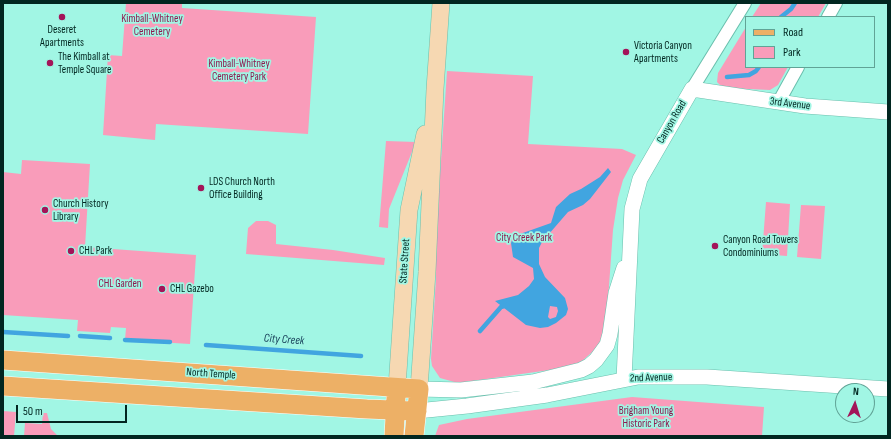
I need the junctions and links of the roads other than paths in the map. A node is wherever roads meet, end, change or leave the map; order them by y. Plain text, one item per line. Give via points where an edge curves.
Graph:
1 (441, 3) edge
2 (745, 3) edge
3 (836, 3) edge
4 (829, 16) edge
5 (797, 68) edge
6 (435, 89) junction
7 (692, 90) junction
8 (778, 103) junction
9 (888, 112) edge
10 (630, 252) junction
11 (3, 360) edge
12 (624, 378) junction
13 (3, 386) edge
14 (396, 387) junction
15 (419, 389) junction
16 (888, 389) edge
17 (395, 410) junction
18 (417, 411) junction
19 (394, 436) edge
20 (414, 436) edge

1 - 6 main road, State Street
2 - 7 street, Canyon Road
3 - 4 street
5 - 8 street
6 - 14 main road, State Street via 409,210
6 - 15 main road, State Street via 428,272
7 - 8 street, 3rd Avenue
7 - 10 street, Canyon Road via 640,179 632,208
8 - 9 street, 3rd Avenue
10 - 12 street, Canyon Road
10 - 15 street, Canyon Road via 616,293 610,334 605,348 596,360 581,370 533,382 461,390
11 - 14 main road, North Temple
12 - 16 street, 2nd Avenue via 707,377
12 - 18 street, 2nd Avenue via 547,395
13 - 17 main road
14 - 15 main road, North Temple
14 - 17 main road, State Street
15 - 18 main road, State Street
17 - 18 main road
17 - 19 main road, State Street
18 - 20 main road, State Street

